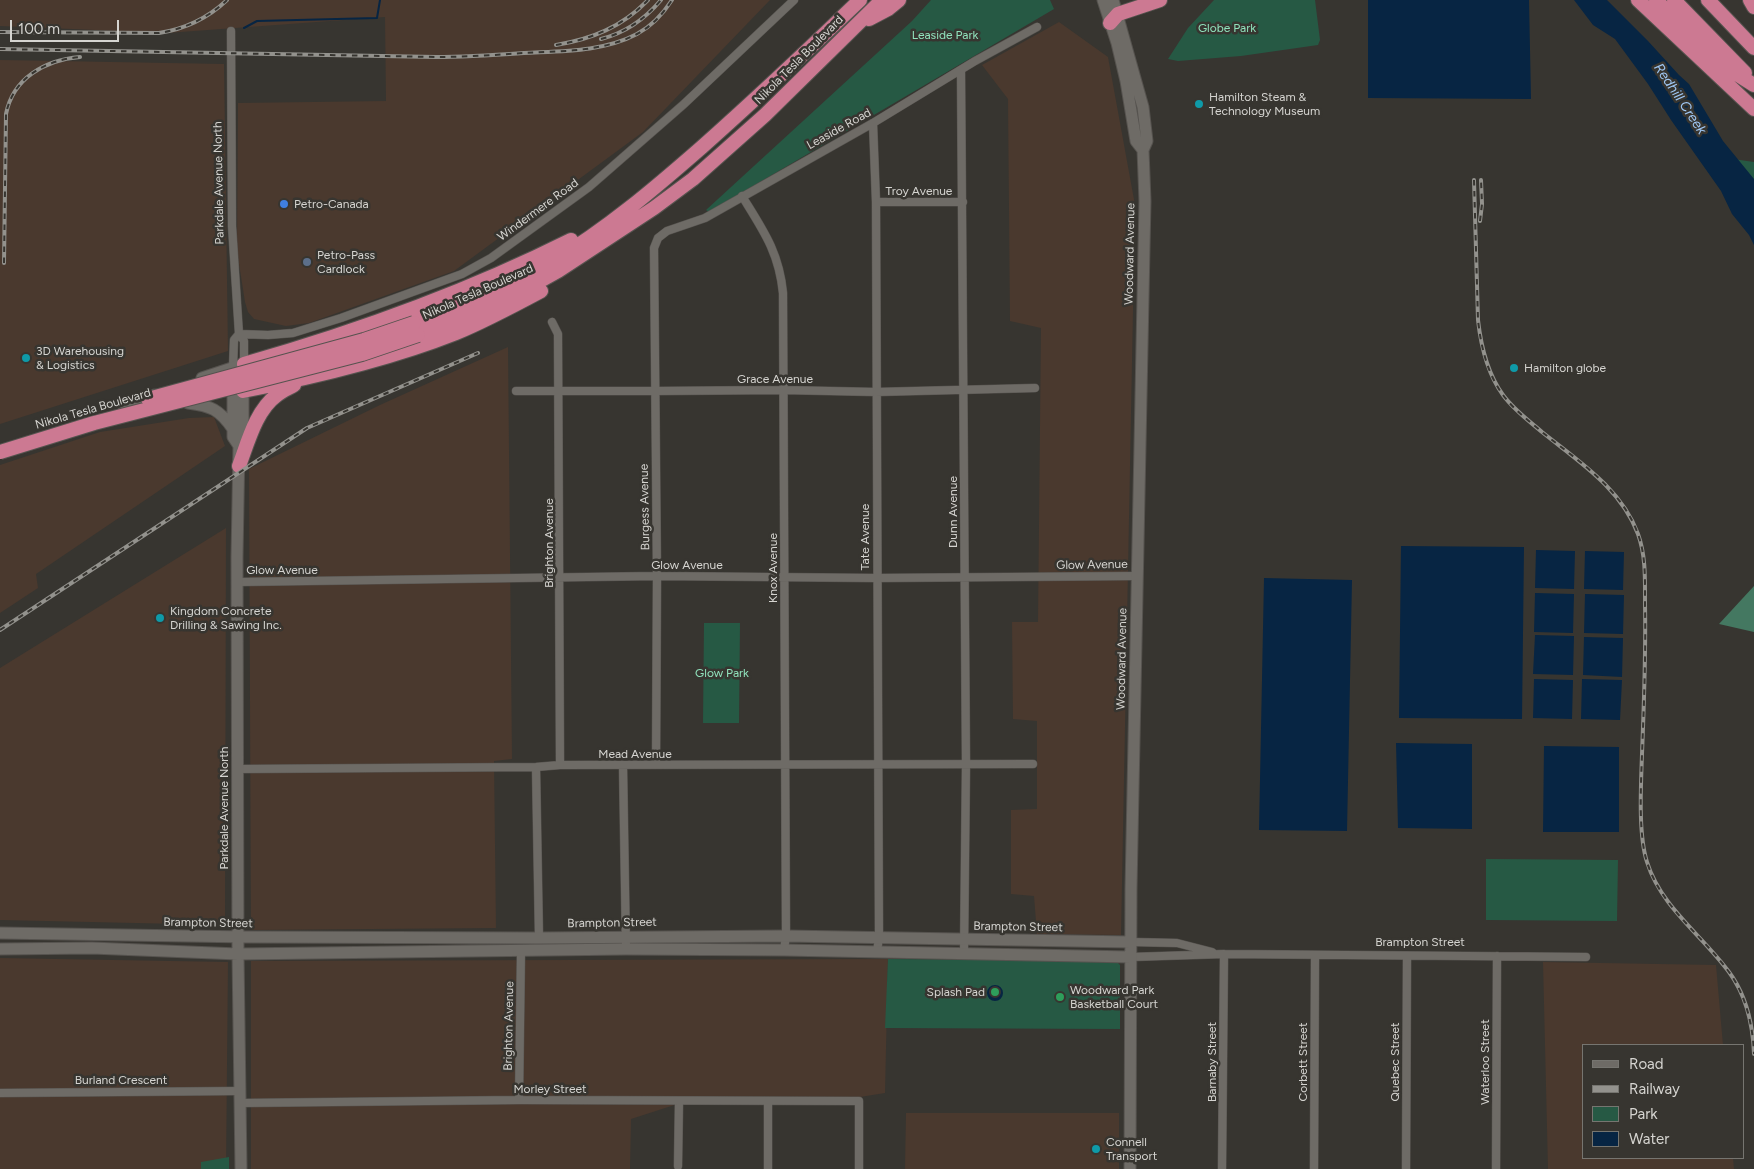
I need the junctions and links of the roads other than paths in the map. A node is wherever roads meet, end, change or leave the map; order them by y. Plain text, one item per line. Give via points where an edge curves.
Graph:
1 (794, 0) edge
2 (848, 0) edge
3 (860, 0) edge
4 (882, 0) edge
5 (899, 0) edge
6 (1103, 0) edge
7 (1113, 0) edge
8 (1160, 0) edge
9 (1638, 0) edge
10 (1656, 0) edge
11 (1674, 0) edge
12 (1708, 0) edge
13 (1750, 0) edge
14 (1754, 7) edge
15 (1114, 19) junction
16 (1037, 27) dead end
17 (853, 28) junction
18 (231, 31) dead end
19 (1754, 48) edge
20 (961, 71) junction
21 (1754, 84) edge
22 (768, 89) junction
23 (1754, 109) edge
24 (873, 123) junction
25 (742, 196) junction
26 (646, 197) junction
27 (876, 202) junction
28 (963, 202) junction
29 (654, 208) junction
30 (654, 248) joint
31 (552, 322) dead end
32 (416, 329) junction
33 (239, 334) junction
34 (319, 374) junction
35 (238, 379) junction
36 (1034, 388) dead end
37 (783, 390) junction
38 (963, 390) junction
39 (516, 391) dead end
40 (559, 391) junction
41 (654, 391) junction
42 (876, 392) junction
43 (188, 403) junction
44 (150, 411) junction
45 (122, 412) junction
46 (233, 429) junction
47 (0, 442) edge
48 (239, 446) junction
49 (0, 450) edge
50 (239, 466) junction
51 (657, 576) junction
52 (1137, 576) junction
53 (560, 578) junction
54 (784, 578) junction
55 (876, 578) junction
56 (965, 578) junction
57 (238, 582) junction
58 (966, 764) junction
59 (1033, 764) dead end
60 (560, 765) junction
61 (656, 765) junction
62 (878, 765) junction
63 (623, 766) junction
64 (786, 766) junction
65 (536, 767) junction
66 (238, 768) junction
67 (0, 933) edge
68 (88, 934) junction
69 (625, 936) junction
70 (786, 936) junction
71 (239, 937) junction
72 (539, 938) junction
73 (879, 938) junction
74 (965, 940) junction
75 (1131, 942) junction
76 (92, 948) junction
77 (0, 949) edge
78 (626, 949) junction
79 (784, 950) junction
80 (521, 951) junction
81 (877, 951) junction
82 (964, 952) junction
83 (238, 954) junction
84 (1224, 954) junction
85 (1315, 956) junction
86 (1407, 956) junction
87 (1497, 956) junction
88 (1131, 957) junction
89 (1586, 957) dead end
90 (0, 1093) edge
91 (241, 1097) junction
92 (519, 1100) junction
93 (678, 1101) junction
94 (768, 1102) junction
95 (678, 1166) dead end
96 (241, 1169) edge
97 (768, 1169) edge
98 (859, 1169) edge
99 (1130, 1169) edge
100 (1222, 1169) edge
101 (1314, 1169) edge
102 (1406, 1169) edge
103 (1496, 1169) edge

1 - 33 street, Windermere Road via 684,104 588,186 491,258 462,274 293,333
2 - 22 highway via 794,56
3 - 22 highway, Nikola Tesla Boulevard
4 - 17 highway, Nikola Tesla Boulevard
5 - 17 highway
6 - 15 main road, Woodward Avenue
7 - 15 main road, Woodward Avenue
8 - 15 highway
9 - 23 highway
10 - 21 highway via 1719,63
11 - 21 highway
12 - 19 highway
13 - 14 highway
15 - 52 main road, Woodward Avenue via 1143,107 1147,141 1143,150 1145,200
16 - 20 street, Leaside Road
17 - 29 highway, Nikola Tesla Boulevard via 765,115 693,179
18 - 33 street, Parkdale Avenue North via 232,226
20 - 24 street, Leaside Road
20 - 28 street, Dunn Avenue
22 - 26 highway, Nikola Tesla Boulevard
24 - 25 street, Leaside Road
24 - 27 street, Tate Avenue
25 - 30 street, Leaside Road via 705,218 667,231 658,238
25 - 37 street, Knox Avenue via 772,247 781,272
26 - 32 highway, Nikola Tesla Boulevard via 552,262
26 - 35 highway via 594,229 539,256 354,330 296,349
27 - 28 street, Troy Avenue
27 - 42 street, Tate Avenue
28 - 38 street, Dunn Avenue
29 - 32 highway, Nikola Tesla Boulevard via 524,290
29 - 34 highway via 623,237 547,288 501,313 418,347
30 - 41 street, Burgess Avenue
31 - 40 street, Brighton Avenue via 558,334
32 - 47 highway, Nikola Tesla Boulevard, bridge via 187,388
32 - 49 highway, Nikola Tesla Boulevard, bridge via 362,354
33 - 35 street, Parkdale Avenue North via 244,341
34 - 35 highway
34 - 50 highway via 277,395 266,405
35 - 43 main road
35 - 44 main road
35 - 45 main road via 146,398
35 - 46 main road, Parkdale Avenue North
35 - 48 main road, Parkdale Avenue North via 243,436
36 - 38 street, Grace Avenue
37 - 41 street, Grace Avenue
37 - 42 street, Grace Avenue
37 - 54 street, Knox Avenue
38 - 42 street, Grace Avenue
38 - 56 street, Dunn Avenue
39 - 40 street, Grace Avenue
40 - 41 street, Grace Avenue
40 - 53 street, Brighton Avenue
41 - 51 street, Burgess Avenue
42 - 55 street, Tate Avenue
43 - 44 main road
43 - 46 main road via 212,408
44 - 45 main road
45 - 49 main road
46 - 48 main road, Parkdale Avenue North
48 - 50 main road, Parkdale Avenue North
50 - 57 main road, Parkdale Avenue North
51 - 53 street, Glow Avenue
51 - 54 street, Glow Avenue
51 - 61 street, Burgess Avenue
52 - 56 street, Glow Avenue
52 - 75 main road, Woodward Avenue
53 - 57 street, Glow Avenue
53 - 60 street, Brighton Avenue
54 - 55 street, Glow Avenue
54 - 64 street, Knox Avenue
55 - 56 street, Glow Avenue
55 - 62 street, Tate Avenue
56 - 58 street, Dunn Avenue
57 - 66 main road, Parkdale Avenue North
58 - 59 street, Mead Avenue
58 - 62 street, Mead Avenue
58 - 74 street, Dunn Avenue
60 - 63 street, Mead Avenue
60 - 65 street, Mead Avenue
61 - 63 street, Mead Avenue
61 - 64 street, Mead Avenue
62 - 64 street, Mead Avenue
62 - 73 street, Tate Avenue
63 - 69 street
64 - 70 street, Knox Avenue
65 - 66 street, Mead Avenue
65 - 72 street
66 - 71 main road, Parkdale Avenue North
67 - 68 main road, Brampton Street
68 - 71 main road, Brampton Street
68 - 76 main road
69 - 70 main road, Brampton Street
69 - 72 main road, Brampton Street
69 - 78 street
70 - 73 main road, Brampton Street
70 - 79 street, Knox Avenue
71 - 72 main road, Brampton Street
71 - 83 main road, Parkdale Avenue North
73 - 74 main road, Brampton Street
73 - 81 street, Tate Avenue
74 - 75 main road, Brampton Street
74 - 82 street, Dunn Avenue
75 - 84 street, Brampton Street via 1177,943
75 - 88 main road, Woodward Avenue
76 - 77 main road, Brampton Street
76 - 83 main road, Brampton Street
78 - 79 main road, Brampton Street
78 - 80 main road, Brampton Street
79 - 81 main road, Brampton Street
80 - 83 main road, Brampton Street
80 - 92 street, Brighton Avenue
81 - 82 main road, Brampton Street
82 - 88 main road, Brampton Street
83 - 91 main road, Parkdale Avenue North
84 - 85 street, Brampton Street
84 - 88 street, Brampton Street
84 - 100 street, Barnaby Street
85 - 86 street, Brampton Street
85 - 101 street, Corbett Street
86 - 87 street, Brampton Street
86 - 102 street, Quebec Street
87 - 89 street, Brampton Street
87 - 103 street, Waterloo Street
88 - 99 main road, Woodward Avenue
90 - 91 street, Burland Crescent
91 - 92 street, Morley Street
91 - 96 main road, Parkdale Avenue North
92 - 93 street, Morley Street
93 - 94 street, Morley Street
93 - 95 street
94 - 97 street
94 - 98 street, Morley Street via 859,1101

